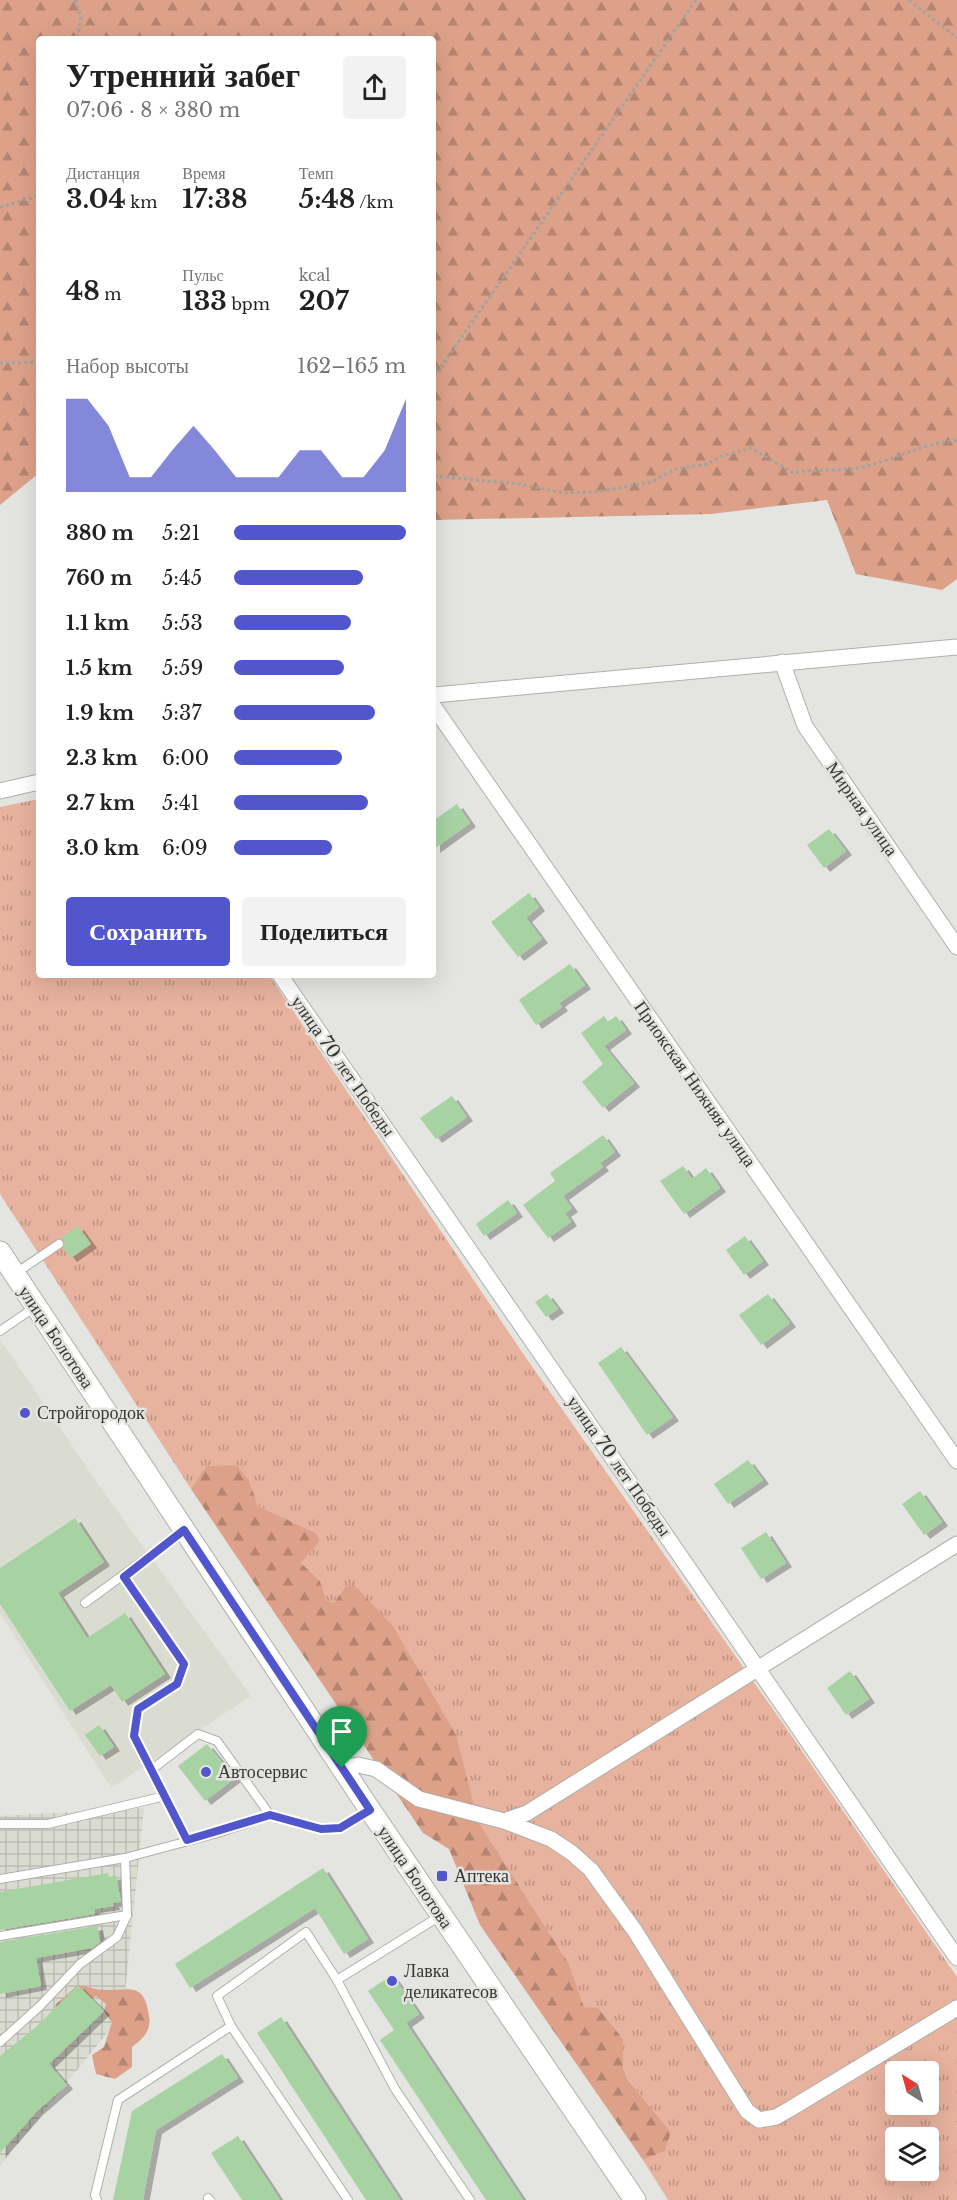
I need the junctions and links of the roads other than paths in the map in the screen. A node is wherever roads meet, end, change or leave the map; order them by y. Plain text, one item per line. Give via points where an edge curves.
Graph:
1 (957, 647) edge
2 (782, 662) junction
3 (436, 695) edge
4 (436, 709) edge
5 (36, 783) edge
6 (0, 791) edge
7 (957, 947) edge
8 (282, 978) edge
9 (59, 1244) dead end
10 (0, 1252) edge
11 (14, 1274) junction
12 (36, 1306) junction
13 (0, 1331) edge
14 (957, 1461) edge
15 (184, 1530) junction
16 (957, 1544) edge
17 (124, 1577) junction
18 (85, 1603) dead end
19 (758, 1668) junction
20 (342, 1768) junction
21 (151, 1770) junction
22 (165, 1796) junction
23 (370, 1810) junction
24 (270, 1815) junction
25 (504, 1821) junction
26 (0, 1824) edge
27 (187, 1840) junction
28 (125, 1858) junction
29 (0, 1879) edge
30 (127, 1915) junction
31 (441, 1915) junction
32 (0, 1936) edge
33 (957, 1958) edge
34 (337, 1980) junction
35 (957, 2008) edge
36 (231, 2026) junction
37 (0, 2042) edge
38 (97, 2200) edge
39 (348, 2200) edge
40 (470, 2200) edge
41 (634, 2200) edge

1 - 2 street
2 - 3 street
2 - 7 street, Мирная улица via 805,726
4 - 14 street, Приокская Нижняя улица
5 - 6 street
8 - 19 street, улица 70 лет Победы
9 - 11 lane
10 - 11 main road, улица Болотова
11 - 12 main road, улица Болотова
12 - 13 lane
12 - 15 main road, улица Болотова
15 - 17 lane
15 - 20 main road, улица Болотова
16 - 19 street
17 - 18 lane
17 - 21 lane via 184,1664 177,1684 138,1709 134,1736
19 - 25 street via 527,1813
19 - 33 street, улица 70 лет Победы
20 - 23 main road, улица Болотова
20 - 25 street via 358,1765 376,1769 419,1799
21 - 22 lane
21 - 24 lane via 198,1734 217,1741
22 - 26 lane via 48,1824
22 - 27 lane
23 - 24 lane via 340,1828 321,1829
23 - 31 main road, улица Болотова
24 - 27 lane
25 - 35 street via 551,1839 591,1870 634,1930 747,2111 759,2120 776,2117
27 - 28 lane
28 - 29 lane
28 - 30 lane
30 - 32 lane
30 - 37 lane via 117,1937 80,1964
31 - 34 lane
31 - 41 main road, улица Болотова
34 - 36 lane via 306,1932 217,1996
34 - 40 lane via 395,2089
36 - 38 lane via 118,2100
36 - 39 lane

